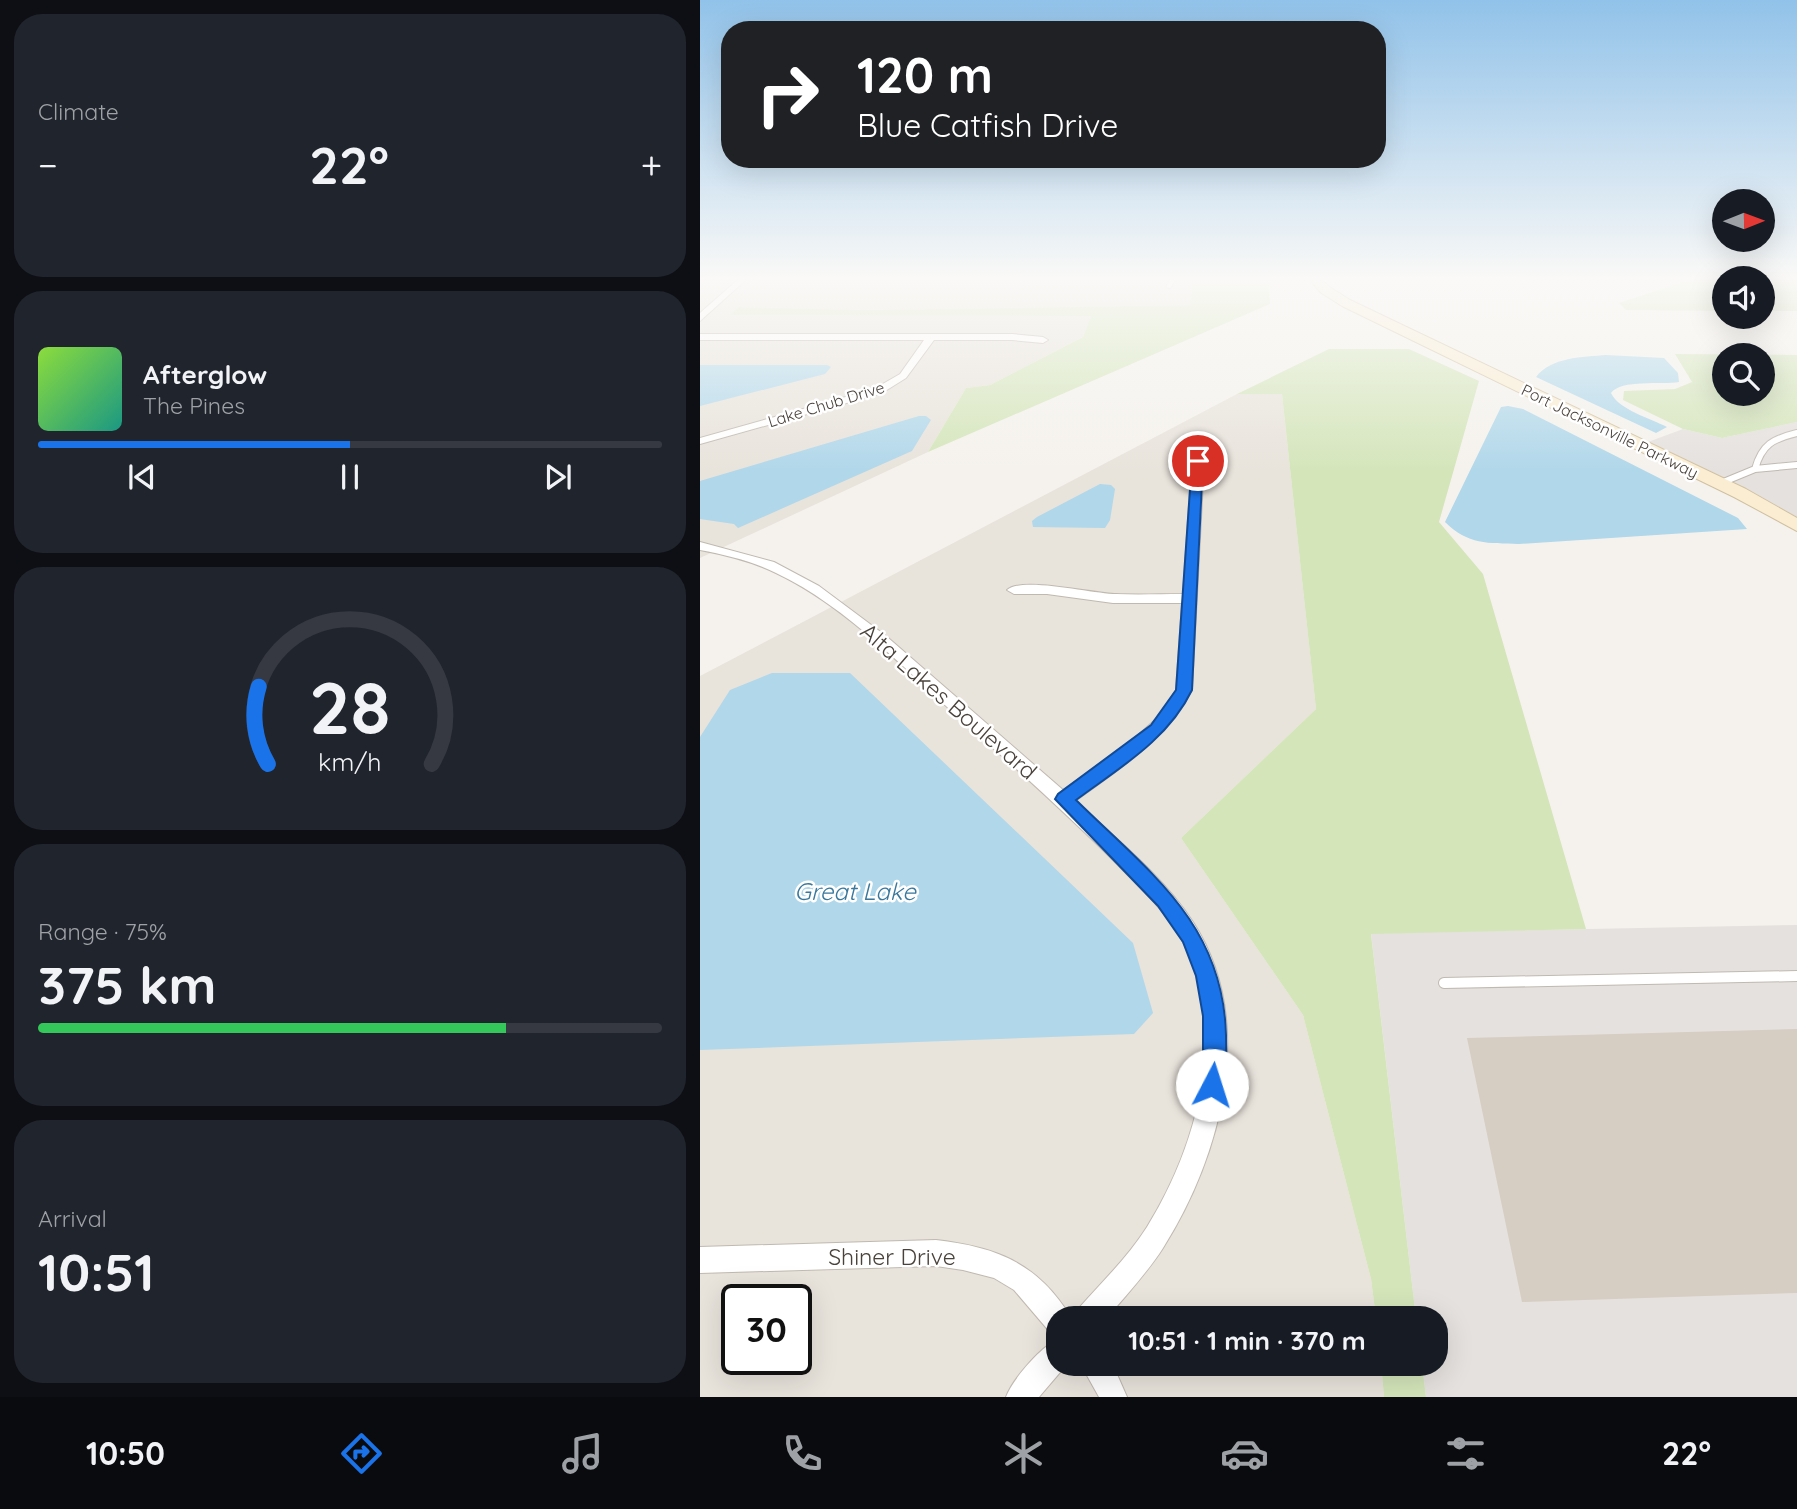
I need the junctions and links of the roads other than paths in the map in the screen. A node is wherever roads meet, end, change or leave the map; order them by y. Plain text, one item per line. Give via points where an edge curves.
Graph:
1 (928, 342) edge
2 (1427, 342) edge
3 (1797, 433) edge
4 (700, 441) edge
5 (1192, 448) dead end
6 (1797, 465) edge
7 (1755, 469) junction
8 (1720, 484) junction
9 (1797, 527) edge
10 (700, 546) edge
11 (1014, 590) dead end
12 (1191, 598) junction
13 (1064, 799) junction
14 (1797, 976) edge
15 (1444, 983) dead end
16 (700, 1259) edge
17 (1047, 1306) edge
18 (1099, 1306) edge
19 (1046, 1368) edge
20 (1104, 1376) edge
21 (1020, 1397) edge
22 (1113, 1397) edge

1 - 4 street, Lake Chub Drive via 911,368 878,391
2 - 8 street, Port Jacksonville Parkway
3 - 7 lane via 1763,445
5 - 12 street via 1198,461
6 - 7 lane
7 - 8 lane
8 - 9 street, Port Jacksonville Parkway
10 - 13 street, Alta Lakes Boulevard via 760,561 822,594
11 - 12 street via 1113,599
12 - 13 street via 1184,690 1177,704 1157,730
13 - 18 street, Alta Lakes Boulevard via 1165,900 1192,937 1214,1016 1215,1067 1206,1122 1189,1176 1155,1238
14 - 15 lane
16 - 17 street, Shiner Drive via 965,1256 1017,1275
19 - 21 street
20 - 22 street

